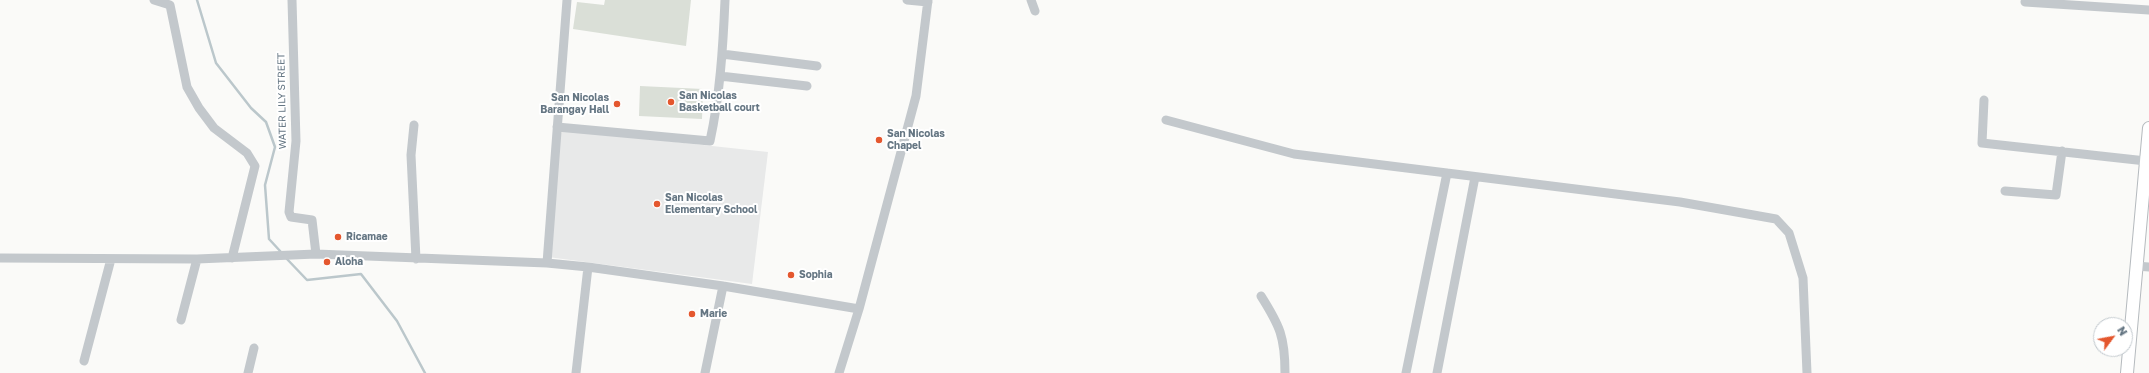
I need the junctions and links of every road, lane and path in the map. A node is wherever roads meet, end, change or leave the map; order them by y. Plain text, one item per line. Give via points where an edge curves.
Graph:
1 (154, 0) edge
2 (292, 0) edge
3 (567, 0) edge
4 (725, 0) edge
5 (907, 0) edge
6 (1031, 0) edge
7 (928, 1) edge
8 (2025, 2) dead end
9 (2149, 10) edge
10 (1035, 11) dead end
11 (722, 54) junction
12 (817, 66) dead end
13 (720, 76) junction
14 (807, 86) dead end
15 (1984, 100) dead end
16 (1166, 120) dead end
17 (414, 125) dead end
18 (557, 127) junction
19 (2149, 128) edge
20 (2062, 151) junction
21 (2146, 161) junction
22 (1447, 173) junction
23 (1475, 176) junction
24 (2005, 191) dead end
25 (316, 254) junction
26 (0, 258) edge
27 (232, 258) junction
28 (111, 259) junction
29 (197, 259) junction
30 (416, 259) junction
31 (547, 263) junction
32 (2136, 266) junction
33 (588, 267) junction
34 (2149, 267) edge
35 (723, 286) junction
36 (1261, 296) dead end
37 (859, 309) junction
38 (181, 320) dead end
39 (254, 348) dead end
40 (84, 360) dead end
41 (248, 373) edge
42 (576, 373) edge
43 (705, 373) edge
44 (839, 373) edge
45 (1285, 373) edge
46 (1406, 373) edge
47 (1437, 373) edge
48 (1807, 373) edge
49 (2127, 373) edge

1 - 27 street via 170,5 187,87 199,108 214,128 247,153 255,166
2 - 25 street, WATER LILY STREET via 296,141 289,212 291,217 312,220
3 - 18 street
4 - 11 street
5 - 7 street
6 - 10 street
7 - 37 street via 916,96
8 - 9 street
11 - 12 street
11 - 13 street
13 - 14 street
13 - 18 street via 710,141
15 - 20 street via 1982,143
16 - 22 street via 1294,154
17 - 30 street via 411,155
18 - 31 street
19 - 21 main road
20 - 21 street
20 - 24 street via 2056,195
21 - 32 main road
22 - 23 street
22 - 46 street
23 - 47 street
23 - 48 street via 1680,202 1776,219 1789,233 1803,278
25 - 27 street
25 - 30 street
26 - 28 street
27 - 29 street
28 - 29 street
28 - 40 street
29 - 38 street
30 - 31 street
31 - 33 street
32 - 34 street
32 - 49 main road
33 - 35 street
33 - 42 street
35 - 37 street
35 - 43 street
36 - 45 street via 1279,328 1285,348
37 - 44 street
39 - 41 street

